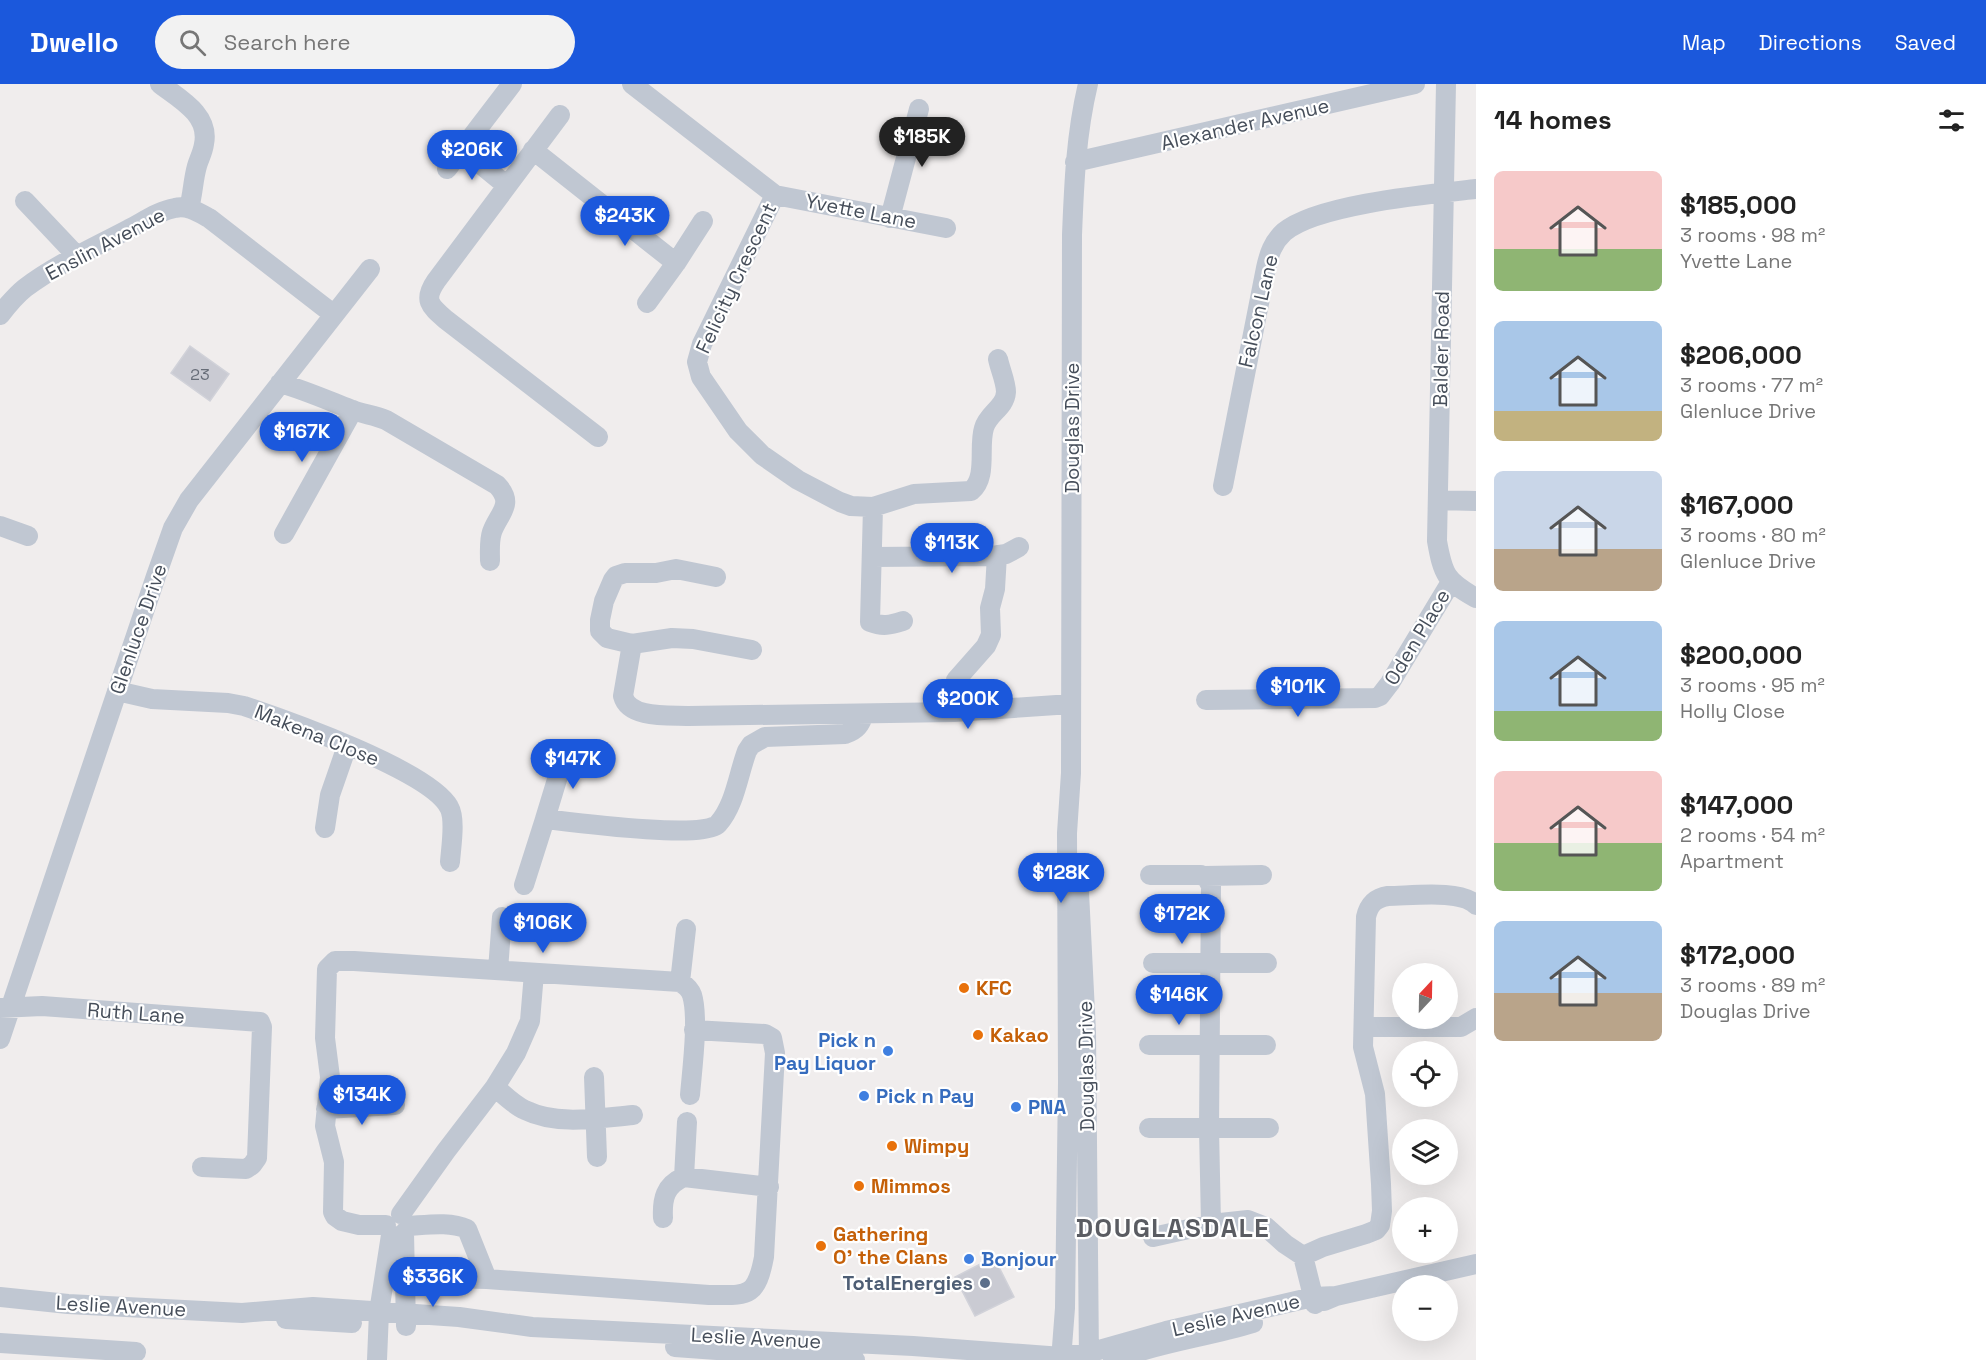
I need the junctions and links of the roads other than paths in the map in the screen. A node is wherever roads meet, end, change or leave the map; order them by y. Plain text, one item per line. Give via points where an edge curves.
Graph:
1 (160, 84) edge
2 (512, 84) edge
3 (632, 84) edge
4 (1088, 84) edge
5 (1415, 84) edge
6 (1446, 84) edge
7 (1391, 87) edge
8 (919, 109) dead end
9 (560, 115) dead end
10 (462, 149) junction
11 (534, 150) junction
12 (1075, 162) junction
13 (447, 170) dead end
14 (506, 185) junction
15 (1476, 189) edge
16 (1443, 193) junction
17 (775, 195) junction
18 (25, 201) dead end
19 (189, 208) junction
20 (890, 218) junction
21 (703, 221) dead end
22 (946, 228) dead end
23 (77, 256) junction
24 (676, 263) junction
25 (370, 269) dead end
26 (647, 303) dead end
27 (333, 314) junction
28 (0, 315) edge
29 (998, 359) dead end
30 (280, 383) junction
31 (353, 410) junction
32 (598, 436) dead end
33 (1223, 486) dead end
34 (1438, 500) junction
35 (1476, 501) edge
36 (873, 507) junction
37 (0, 526) edge
38 (284, 534) dead end
39 (28, 536) dead end
40 (1019, 547) dead end
41 (997, 555) junction
42 (873, 557) junction
43 (490, 561) dead end
44 (716, 577) dead end
45 (1450, 582) junction
46 (1476, 598) edge
47 (903, 621) dead end
48 (632, 644) junction
49 (752, 650) dead end
50 (117, 691) junction
51 (956, 697) dead end
52 (1206, 700) dead end
53 (1071, 704) junction
54 (864, 714) junction
55 (347, 746) junction
56 (566, 750) dead end
57 (1071, 773) junction
58 (545, 819) junction
59 (325, 828) dead end
60 (450, 862) dead end
61 (1150, 875) dead end
62 (1262, 875) dead end
63 (1205, 876) junction
64 (524, 885) dead end
65 (1476, 906) edge
66 (502, 917) dead end
67 (686, 929) dead end
68 (1153, 963) dead end
69 (1267, 963) dead end
70 (1210, 964) junction
71 (498, 970) junction
72 (534, 973) junction
73 (680, 982) junction
74 (5, 1008) edge
75 (1476, 1018) edge
76 (1364, 1027) junction
77 (694, 1030) junction
78 (0, 1039) edge
79 (1209, 1044) junction
80 (1149, 1045) dead end
81 (1266, 1045) dead end
82 (594, 1077) dead end
83 (495, 1087) junction
84 (690, 1095) dead end
85 (394, 1105) dead end
86 (326, 1109) junction
87 (633, 1115) dead end
88 (596, 1118) junction
89 (687, 1122) dead end
90 (1149, 1128) dead end
91 (1209, 1128) junction
92 (1269, 1128) dead end
93 (597, 1157) dead end
94 (202, 1167) dead end
95 (684, 1177) junction
96 (769, 1187) junction
97 (663, 1218) dead end
98 (1211, 1224) junction
99 (398, 1227) junction
100 (1153, 1237) dead end
101 (1303, 1256) junction
102 (1476, 1264) edge
103 (449, 1278) dead end
104 (487, 1279) junction
105 (0, 1298) edge
106 (1314, 1300) junction
107 (379, 1318) junction
108 (406, 1320) junction
109 (1088, 1322) junction
110 (9, 1349) edge
111 (136, 1352) dead end
112 (1116, 1352) edge
113 (1088, 1356) edge
114 (1061, 1359) edge
115 (377, 1360) edge
116 (855, 1360) edge

1 - 19 street via 197,114 206,132
2 - 10 street
3 - 17 street
4 - 12 street, Douglas Drive
5 - 7 street, Alexander Avenue
6 - 16 street, Balder Road
7 - 12 street, Alexander Avenue
8 - 20 street
9 - 11 street
10 - 13 street
10 - 14 street
11 - 14 street
11 - 24 street
12 - 53 street, Douglas Drive
14 - 32 street via 430,290 430,303
15 - 16 street, Falcon Lane
16 - 33 street, Falcon Lane via 1330,212 1286,231 1275,242 1266,268
16 - 34 street, Balder Road
17 - 20 street, Yvette Lane
17 - 36 street, Felicity Crescent via 711,323 697,362 701,377 738,431 762,455 840,502
18 - 23 street
19 - 23 street, Enslin Avenue via 157,214
19 - 27 street, Enslin Avenue via 226,231
20 - 22 street, Yvette Lane
21 - 24 street
23 - 28 street, Enslin Avenue via 23,289
24 - 26 street
25 - 27 street, Glenluce Drive
27 - 30 street, Glenluce Drive
29 - 36 street via 1006,390 984,428 976,487 971,491 914,494
30 - 31 street
30 - 50 street, Glenluce Drive via 176,520
31 - 38 street
31 - 43 street via 386,420 502,490 506,501 491,534
34 - 35 street
34 - 45 street, Balder Road via 1437,541
36 - 42 street
37 - 39 street
40 - 41 street
41 - 42 street
41 - 51 street via 990,608 991,635 956,680
42 - 47 street via 870,622 888,626
44 - 48 street via 676,569 616,576 604,601 600,631 607,638
45 - 46 street
45 - 52 street, Oden Place via 1380,696
48 - 49 street via 693,639
48 - 54 street via 623,696 635,711 688,716
50 - 55 street, Makena Close via 152,699 244,706
50 - 74 street, Glenluce Drive
53 - 54 street
53 - 57 street, Douglas Drive
54 - 58 street via 856,729 845,734 778,735 756,741 747,752 726,810 712,829 646,829
55 - 59 street via 330,795
55 - 60 street, Makena Close via 414,777 444,799 452,814
56 - 58 street
57 - 109 street, Douglas Drive via 1086,1032
57 - 114 street, Douglas Drive
58 - 64 street
61 - 63 street
62 - 63 street
63 - 70 street via 1211,886
65 - 76 street via 1455,896 1388,896 1373,902 1366,917
66 - 71 street
67 - 73 street
68 - 70 street
69 - 70 street
70 - 79 street
71 - 72 street
71 - 86 street via 332,963 327,969 325,1000 330,1077
72 - 73 street
72 - 83 street via 528,1027
73 - 77 street via 693,997
74 - 78 street, Glenluce Drive
74 - 94 street, Ruth Lane via 69,1008 261,1023 257,1158 246,1169
75 - 76 street via 1461,1027
76 - 101 street via 1363,1052 1375,1094 1380,1225 1374,1231
77 - 84 street
77 - 96 street via 765,1034 772,1038 775,1053
79 - 80 street
79 - 81 street
79 - 91 street
82 - 88 street
83 - 88 street via 520,1107 537,1114
83 - 99 street via 436,1164
85 - 86 street
86 - 99 street via 326,1131 334,1162 335,1216 359,1225
87 - 88 street
88 - 93 street
89 - 95 street
90 - 91 street
91 - 92 street
91 - 98 street
95 - 96 street
95 - 97 street via 664,1195
96 - 104 street via 762,1266 754,1287 745,1294
98 - 100 street
98 - 101 street via 1258,1222
99 - 104 street via 454,1225 467,1229
99 - 107 street
99 - 108 street
101 - 106 street
102 - 106 street, Leslie Avenue
103 - 104 street
105 - 107 street, Leslie Avenue via 260,1317
106 - 112 street, Leslie Avenue via 1220,1333
107 - 108 street, Leslie Avenue
107 - 115 street
108 - 114 street, Leslie Avenue via 459,1317 532,1327 913,1346
108 - 116 street, Leslie Avenue via 458,1328
109 - 112 street
109 - 113 street, Douglas Drive
110 - 111 street
112 - 113 street, Leslie Avenue
113 - 114 street, Leslie Avenue

